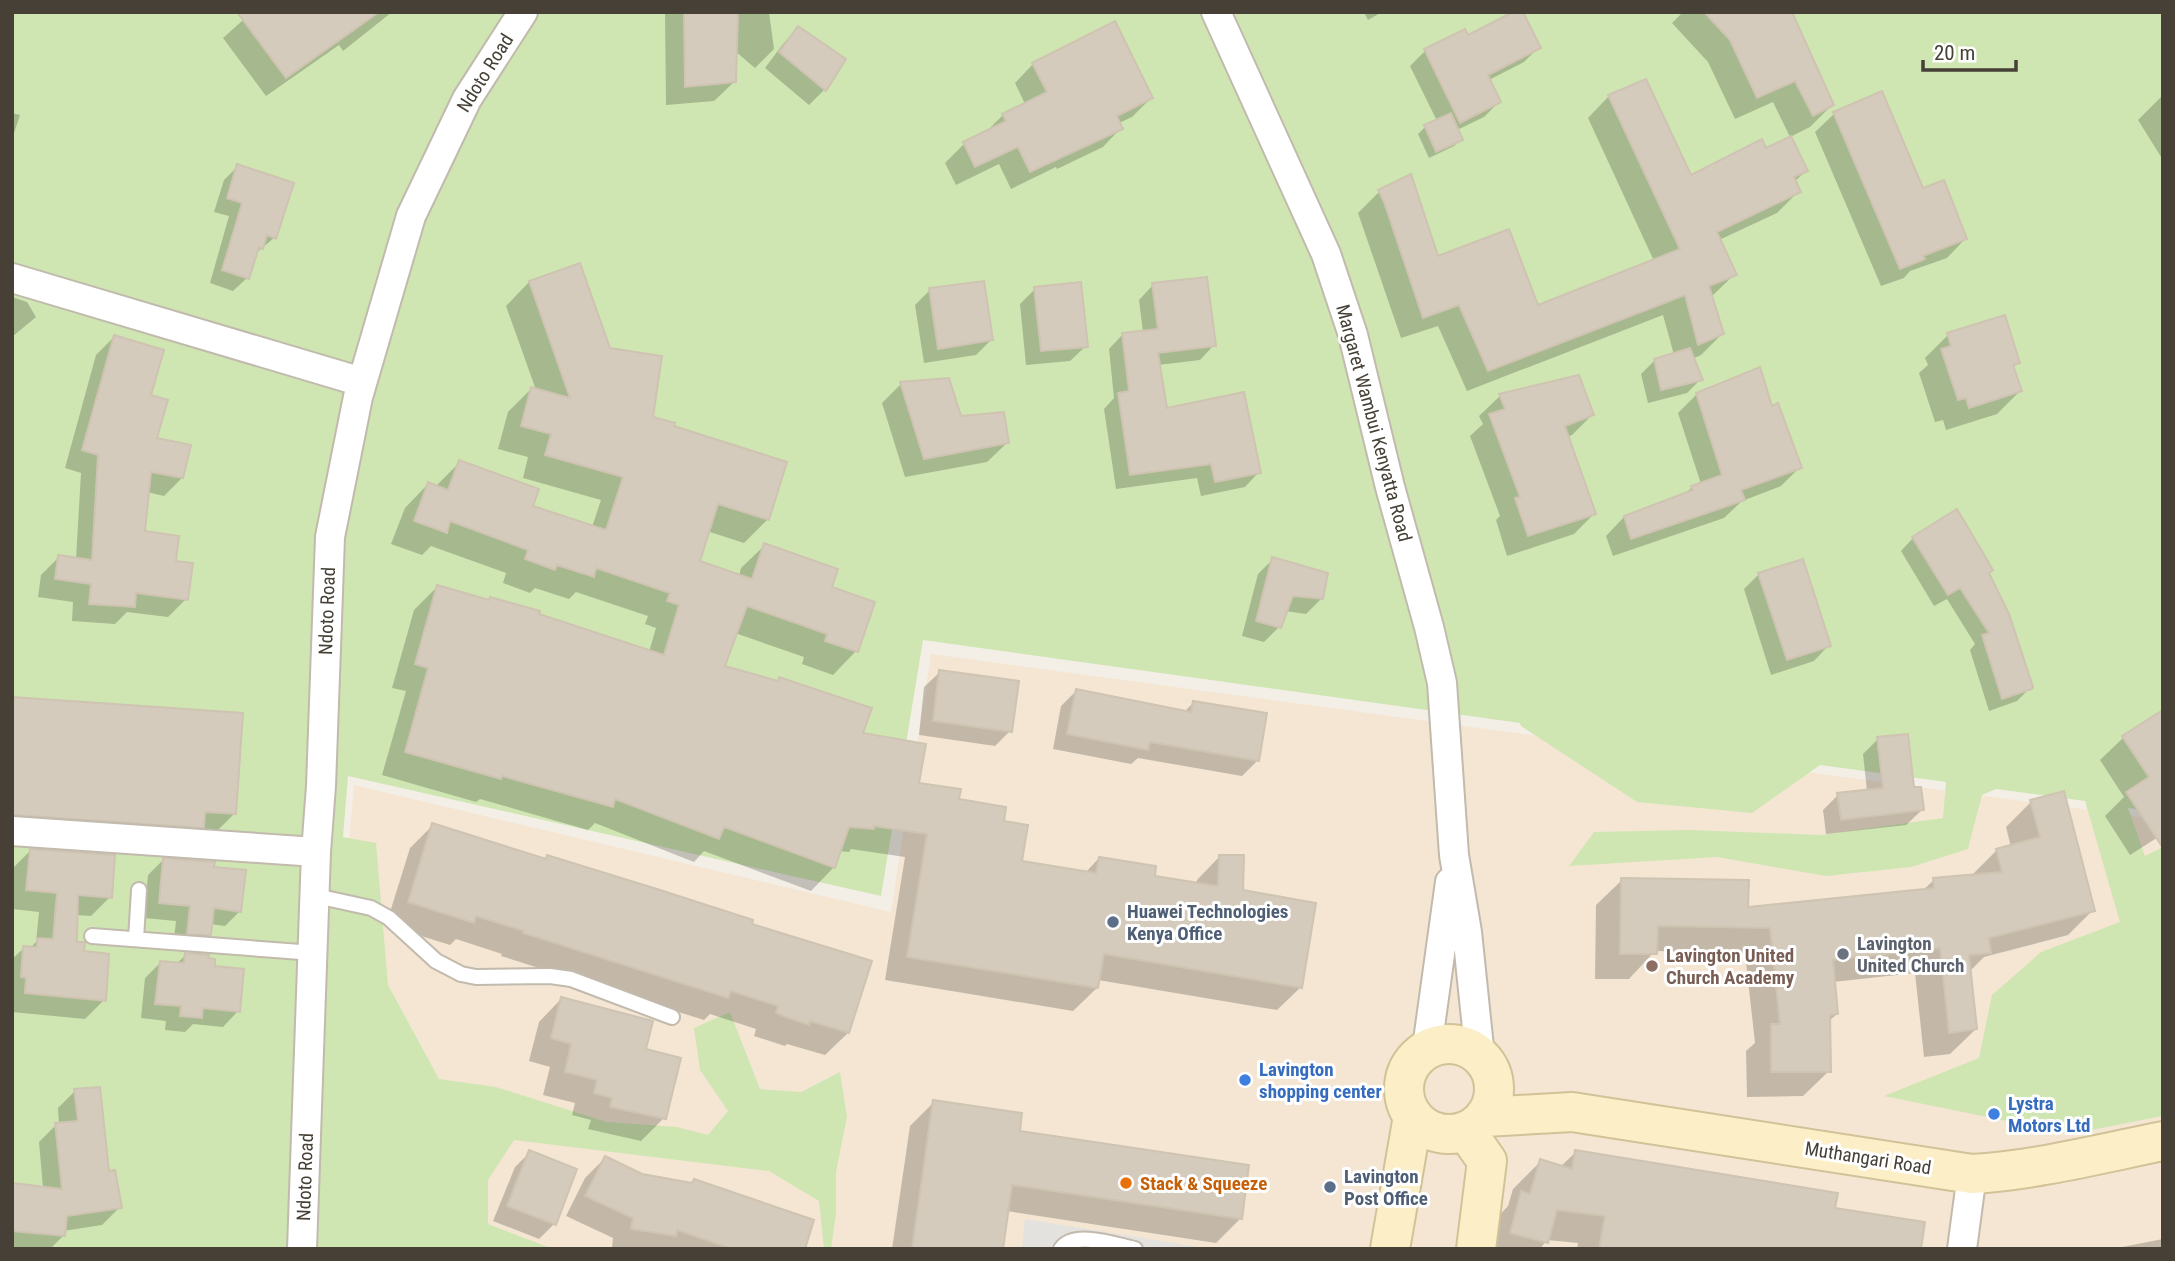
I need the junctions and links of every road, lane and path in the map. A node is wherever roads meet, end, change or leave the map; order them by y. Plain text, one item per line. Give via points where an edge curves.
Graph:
1 (523, 12) edge
2 (1216, 12) edge
3 (12, 278) edge
4 (362, 382) junction
5 (12, 831) edge
6 (316, 852) junction
7 (1454, 855) junction
8 (139, 890) dead end
9 (316, 896) junction
10 (92, 936) dead end
11 (136, 939) junction
12 (314, 953) junction
13 (672, 1017) dead end
14 (1427, 1048) junction
15 (1487, 1068) junction
16 (1572, 1112) junction
17 (1413, 1116) junction
18 (1475, 1124) junction
19 (2163, 1141) edge
20 (1972, 1174) junction
21 (302, 1249) edge
22 (1060, 1249) edge
23 (1135, 1249) edge
24 (1390, 1249) edge
25 (1476, 1249) edge
26 (1962, 1249) edge

1 - 4 street, Ndoto Road via 467,99 411,216
2 - 7 street, Margaret Wambui Kenyatta Road via 1326,254 1353,335 1442,682
3 - 4 street
4 - 6 street, Ndoto Road via 330,537
5 - 6 street
6 - 9 street, Ndoto Road
7 - 14 street, Margaret Wambui Kenyatta Road
7 - 15 street, Margaret Wambui Kenyatta Road
8 - 11 lane
9 - 12 street, Ndoto Road
9 - 13 lane via 371,908 389,918 436,961 461,974 571,979
10 - 11 lane
11 - 12 lane
12 - 21 street, Ndoto Road
14 - 15 street via 1441,1044 1469,1048
14 - 17 street via 1406,1073 1404,1096
15 - 16 street, Muthangari Road
15 - 18 street via 1493,1099
16 - 18 street, Muthangari Road
16 - 20 street, Muthangari Road
17 - 18 street via 1431,1130 1455,1134
17 - 24 street
18 - 25 street via 1487,1161
19 - 20 street, Muthangari Road via 2024,1170
20 - 26 street
22 - 23 lane via 1080,1238

